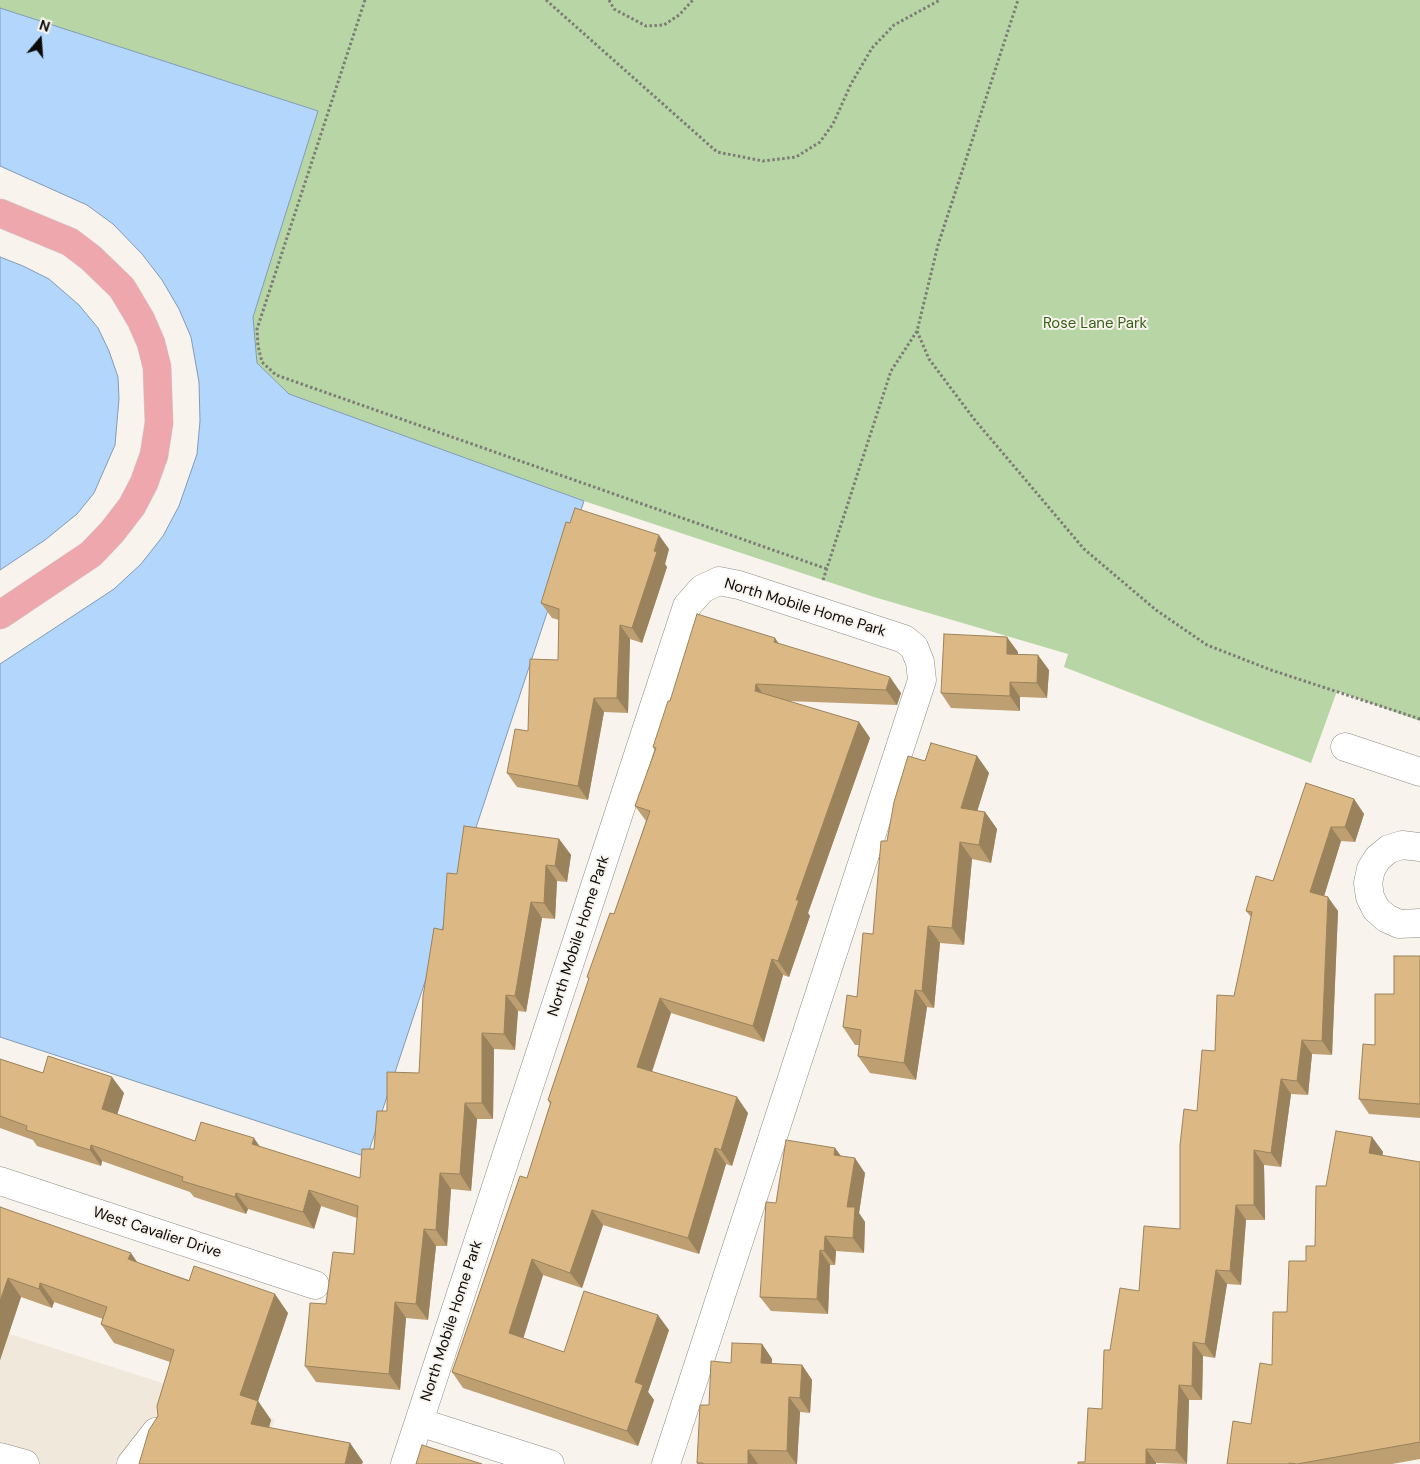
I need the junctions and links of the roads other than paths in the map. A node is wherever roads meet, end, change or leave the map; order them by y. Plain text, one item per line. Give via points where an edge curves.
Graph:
1 (0, 213) edge
2 (0, 615) edge
3 (1345, 747) dead end
4 (1420, 772) edge
5 (1420, 847) edge
6 (1420, 923) edge
7 (0, 1181) edge
8 (315, 1285) dead end
9 (419, 1422) junction
10 (156, 1432) edge
11 (0, 1457) edge
12 (24, 1464) edge
13 (131, 1464) edge
14 (405, 1464) edge
15 (550, 1464) edge
16 (666, 1464) edge

1 - 2 main road via 70,242 122,288 142,320 151,343 157,367 159,423 154,456 144,484 112,532 91,554
3 - 4 street
5 - 6 street via 1402,845 1389,850 1378,858 1368,883 1376,909 1386,918 1399,924
7 - 8 street, West Cavalier Drive
9 - 14 street, North Mobile Home Park
9 - 15 street
9 - 16 street, North Mobile Home Park via 687,606 702,589 719,581 904,639 914,647 922,680
10 - 13 street
11 - 12 street

